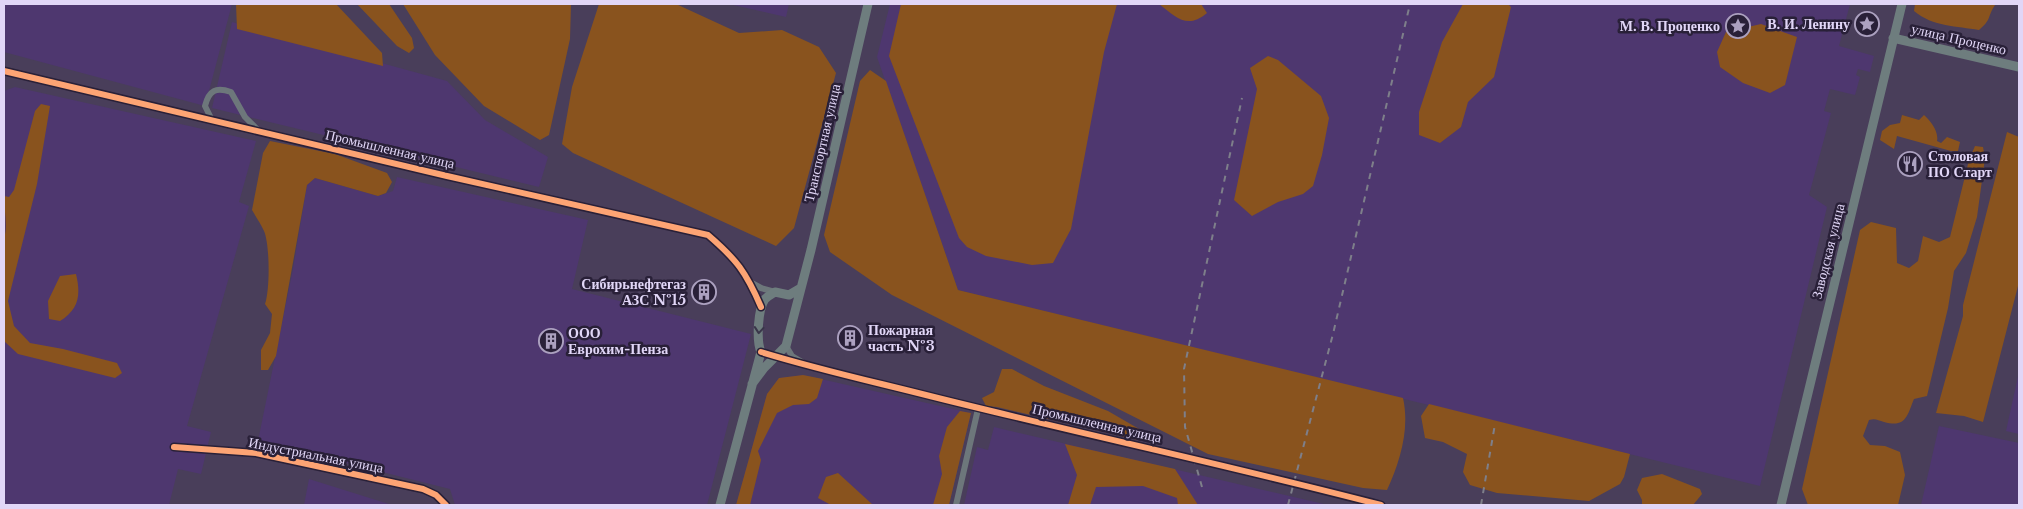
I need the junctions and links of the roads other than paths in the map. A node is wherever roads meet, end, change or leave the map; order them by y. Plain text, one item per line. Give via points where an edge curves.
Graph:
1 (868, 4) edge
2 (1902, 4) edge
3 (1893, 38) junction
4 (2019, 67) edge
5 (4, 71) edge
6 (212, 120) junction
7 (260, 132) junction
8 (750, 282) junction
9 (801, 288) junction
10 (775, 292) junction
11 (789, 295) junction
12 (796, 306) junction
13 (761, 307) junction
14 (786, 346) junction
15 (761, 352) junction
16 (776, 356) junction
17 (807, 366) junction
18 (752, 384) junction
19 (978, 409) junction
20 (174, 447) dead end
21 (446, 505) edge
22 (720, 505) edge
23 (956, 505) edge
24 (1381, 505) edge
25 (1781, 505) edge

1 - 9 street, Транспортная улица
2 - 3 street, Заводская улица
3 - 4 street, улица Проценко
3 - 25 street, Заводская улица
5 - 6 street, Промышленная улица
6 - 7 street, Промышленная улица
6 - 7 street via 205,106 207,96 220,88 231,92 245,118
7 - 8 street, Промышленная улица via 708,235 734,257
8 - 10 street
8 - 13 street, Промышленная улица
9 - 11 street
9 - 12 street, Транспортная улица
10 - 11 street
10 - 13 street via 766,297
11 - 12 street
12 - 14 street, Транспортная улица
13 -> 15 street via 758,344
14 - 16 street
14 - 17 street via 792,356
15 - 16 street, Промышленная улица
15 - 18 street
16 - 17 street, Промышленная улица
16 - 18 street
17 - 19 street, Промышленная улица
18 - 22 street
19 - 23 street
19 - 24 street, Промышленная улица
20 - 21 street, Индустриальная улица via 256,453 424,489

